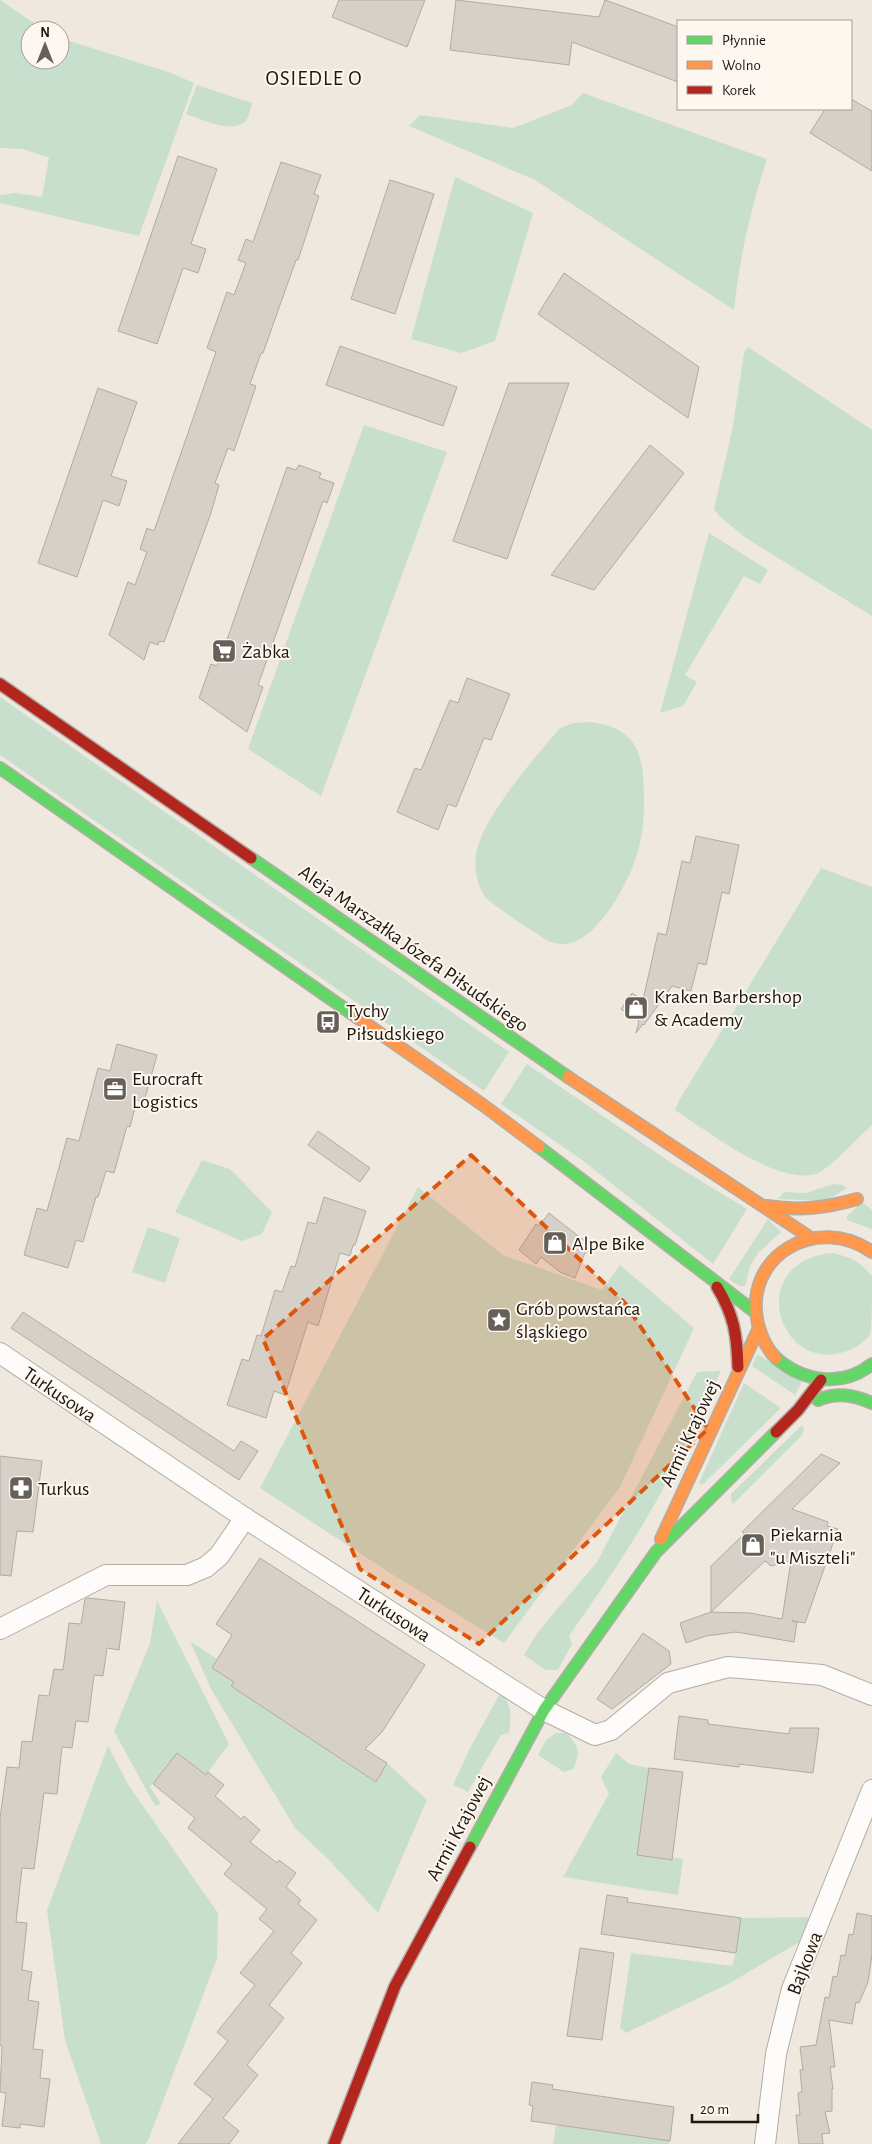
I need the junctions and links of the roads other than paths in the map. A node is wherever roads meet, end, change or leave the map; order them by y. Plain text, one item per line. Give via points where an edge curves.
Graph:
1 (0, 684) edge
2 (0, 768) edge
3 (866, 1190) dead end
4 (857, 1199) junction
5 (759, 1204) junction
6 (844, 1214) dead end
7 (811, 1238) junction
8 (872, 1252) edge
9 (711, 1278) junction
10 (755, 1312) junction
11 (758, 1330) junction
12 (0, 1353) edge
13 (872, 1364) edge
14 (738, 1370) junction
15 (847, 1378) junction
16 (821, 1380) junction
17 (872, 1396) edge
18 (872, 1403) edge
19 (798, 1410) junction
20 (245, 1518) junction
21 (656, 1552) junction
22 (0, 1629) edge
23 (872, 1695) edge
24 (544, 1710) junction
25 (872, 1790) edge
26 (334, 2144) edge
27 (765, 2144) edge

1 - 5 main road, Aleja Marszałka Józefa Piłsudskiego via 522,1046
2 - 9 main road via 483,1105
3 - 4 main road
4 - 5 main road via 818,1210
4 - 6 main road
5 - 7 main road, Aleja Marszałka Józefa Piłsudskiego
7 - 8 main road via 827,1232
7 - 10 main road via 792,1245 772,1262 756,1292
9 - 10 main road
9 - 14 main road via 731,1308 737,1330
10 - 11 main road
11 - 14 main road, Armii Krajowej
11 - 16 main road via 782,1365 800,1376
12 - 20 street, Turkusowa
13 - 15 main road
14 - 21 main road, Armii Krajowej
15 - 16 main road
15 - 17 main road
16 - 19 main road, Armii Krajowej
18 - 19 main road via 856,1396 838,1394
19 - 21 main road, Armii Krajowej
20 - 22 street via 219,1556 206,1567 187,1575 106,1575
20 - 24 street, Turkusowa
21 - 24 main road, Armii Krajowej
23 - 24 street via 822,1674 728,1667 668,1683 611,1730 595,1735
24 - 26 main road, Armii Krajowej via 395,1986
25 - 27 street, Bajkowa via 792,1989 776,2054

